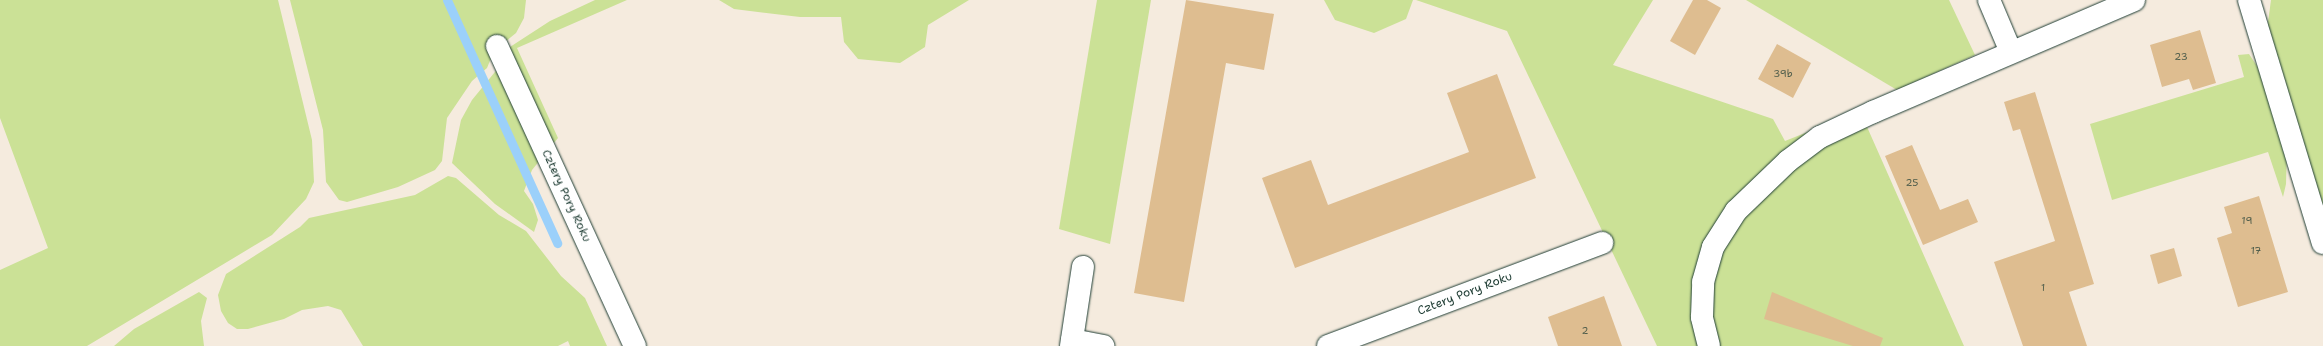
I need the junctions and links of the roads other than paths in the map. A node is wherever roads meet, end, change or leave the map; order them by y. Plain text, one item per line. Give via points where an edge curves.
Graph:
1 (1989, 0) edge
2 (2134, 0) edge
3 (2249, 0) edge
4 (497, 46) dead end
5 (2011, 52) junction
6 (1602, 242) dead end
7 (2323, 243) edge
8 (1083, 267) dead end
9 (1072, 343) edge
10 (635, 346) edge
11 (1103, 346) edge
12 (1328, 346) edge
13 (1709, 346) edge

1 - 5 street
2 - 5 street
3 - 7 street
4 - 10 street, Cztery Pory Roku
5 - 13 street via 1820,137 1788,161 1736,211 1713,247 1703,282 1702,317
6 - 12 street, Cztery Pory Roku
8 - 9 street
9 - 11 street

